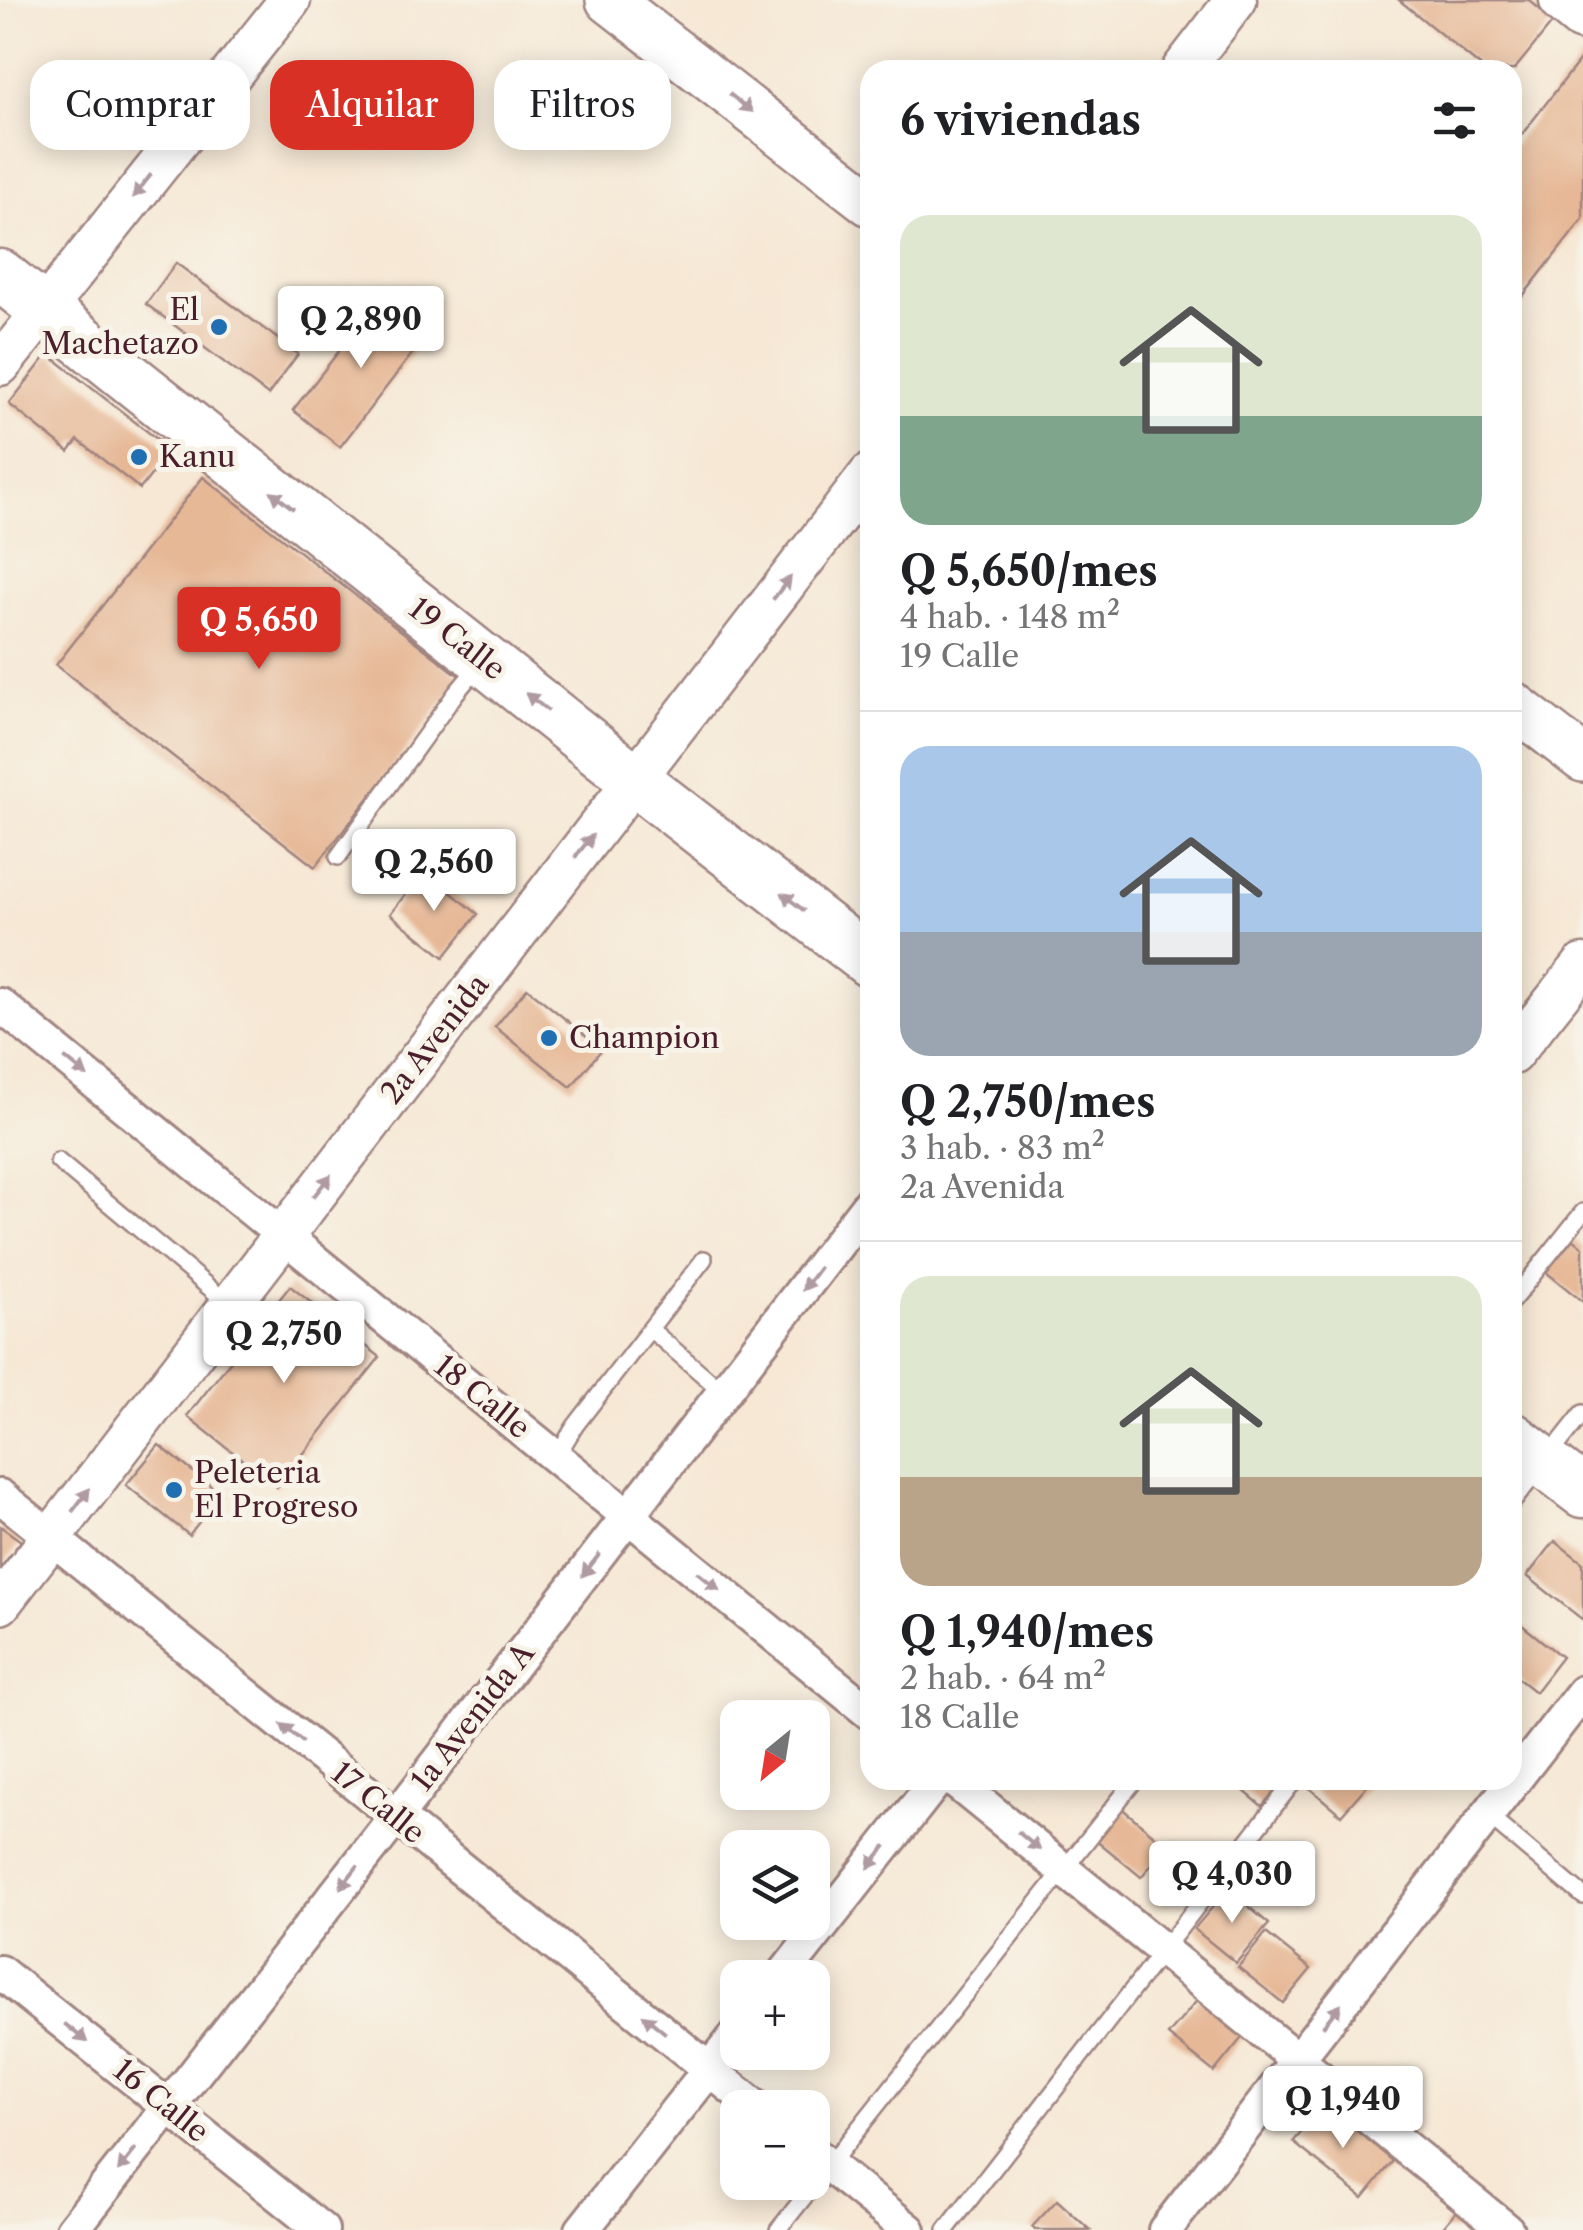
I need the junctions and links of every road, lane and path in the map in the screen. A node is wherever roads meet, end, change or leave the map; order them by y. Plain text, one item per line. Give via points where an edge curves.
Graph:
1 (290, 0) edge
2 (1236, 0) edge
3 (1564, 0) edge
4 (622, 4) edge
5 (1583, 14) edge
6 (1190, 60) edge
7 (860, 194) edge
8 (0, 275) edge
9 (42, 311) junction
10 (0, 365) edge
11 (860, 487) edge
12 (483, 660) junction
13 (1522, 712) edge
14 (1583, 759) edge
15 (635, 780) junction
16 (338, 857) dead end
17 (860, 954) edge
18 (1583, 965) edge
19 (0, 1006) edge
20 (1522, 1041) edge
21 (58, 1161) dead end
22 (1583, 1212) edge
23 (860, 1215) edge
24 (283, 1236) junction
25 (704, 1258) dead end
26 (1522, 1288) edge
27 (230, 1305) junction
28 (650, 1329) junction
29 (724, 1392) junction
30 (1583, 1413) edge
31 (556, 1457) junction
32 (1547, 1464) edge
33 (1522, 1492) edge
34 (0, 1496) edge
35 (629, 1516) junction
36 (51, 1540) junction
37 (0, 1604) edge
38 (1583, 1692) edge
39 (860, 1704) edge
40 (1522, 1770) edge
41 (929, 1790) edge
42 (965, 1790) edge
43 (1127, 1790) edge
44 (1288, 1790) edge
45 (1507, 1790) edge
46 (1487, 1815) junction
47 (396, 1817) junction
48 (1064, 1870) junction
49 (1583, 1896) edge
50 (1162, 1950) junction
51 (795, 1960) edge
52 (0, 1972) edge
53 (720, 2055) edge
54 (1297, 2060) junction
55 (709, 2069) junction
56 (735, 2090) edge
57 (168, 2107) junction
58 (830, 2146) edge
59 (830, 2166) edge
60 (796, 2200) edge
61 (72, 2230) edge
62 (322, 2230) edge
63 (582, 2230) edge
64 (778, 2230) edge
65 (909, 2230) edge
66 (946, 2230) edge
67 (1165, 2230) edge
68 (1507, 2230) edge

1 -> 9 street
2 - 6 street
3 - 5 main road
4 -> 7 main road
8 - 9 main road, 19 Calle
9 - 10 street
12 -> 9 main road, 19 Calle
15 -> 11 street, 2a Avenida
15 -> 12 main road, 19 Calle
12 - 16 lane
13 - 14 main road
17 -> 15 main road, 19 Calle
24 -> 15 street, 2a Avenida
18 - 20 street
19 -> 24 street, 18 Calle
21 - 27 lane
22 - 26 lane
23 -> 29 street, 1a Avenida A
24 - 27 street, 2a Avenida
24 - 31 street, 18 Calle
25 - 28 lane
36 -> 27 street, 2a Avenida
28 - 29 lane
28 - 31 lane
29 - 35 street, 1a Avenida A
30 - 32 lane
31 - 35 street, 18 Calle
32 - 33 lane
34 - 36 street, 17 Calle
35 -> 39 street, 18 Calle
35 -> 47 street, 1a Avenida A
36 - 37 street, 2a Avenida
47 -> 36 street, 17 Calle
38 - 40 street
41 -> 51 street
42 -> 48 street
43 - 48 lane
44 - 50 lane
45 - 46 street
46 - 49 lane
54 -> 46 street
55 -> 47 street, 17 Calle
47 -> 57 street, 1a Avenida A
48 - 50 street
48 - 58 lane
50 - 54 street
50 - 66 lane
52 -> 57 street, 16 Calle
53 - 55 street
54 - 67 street
54 - 68 street
55 - 56 street, 17 Calle
55 - 63 street
57 -> 61 street, 1a Avenida A
57 - 62 street, 16 Calle
59 - 65 street
60 - 64 lane

